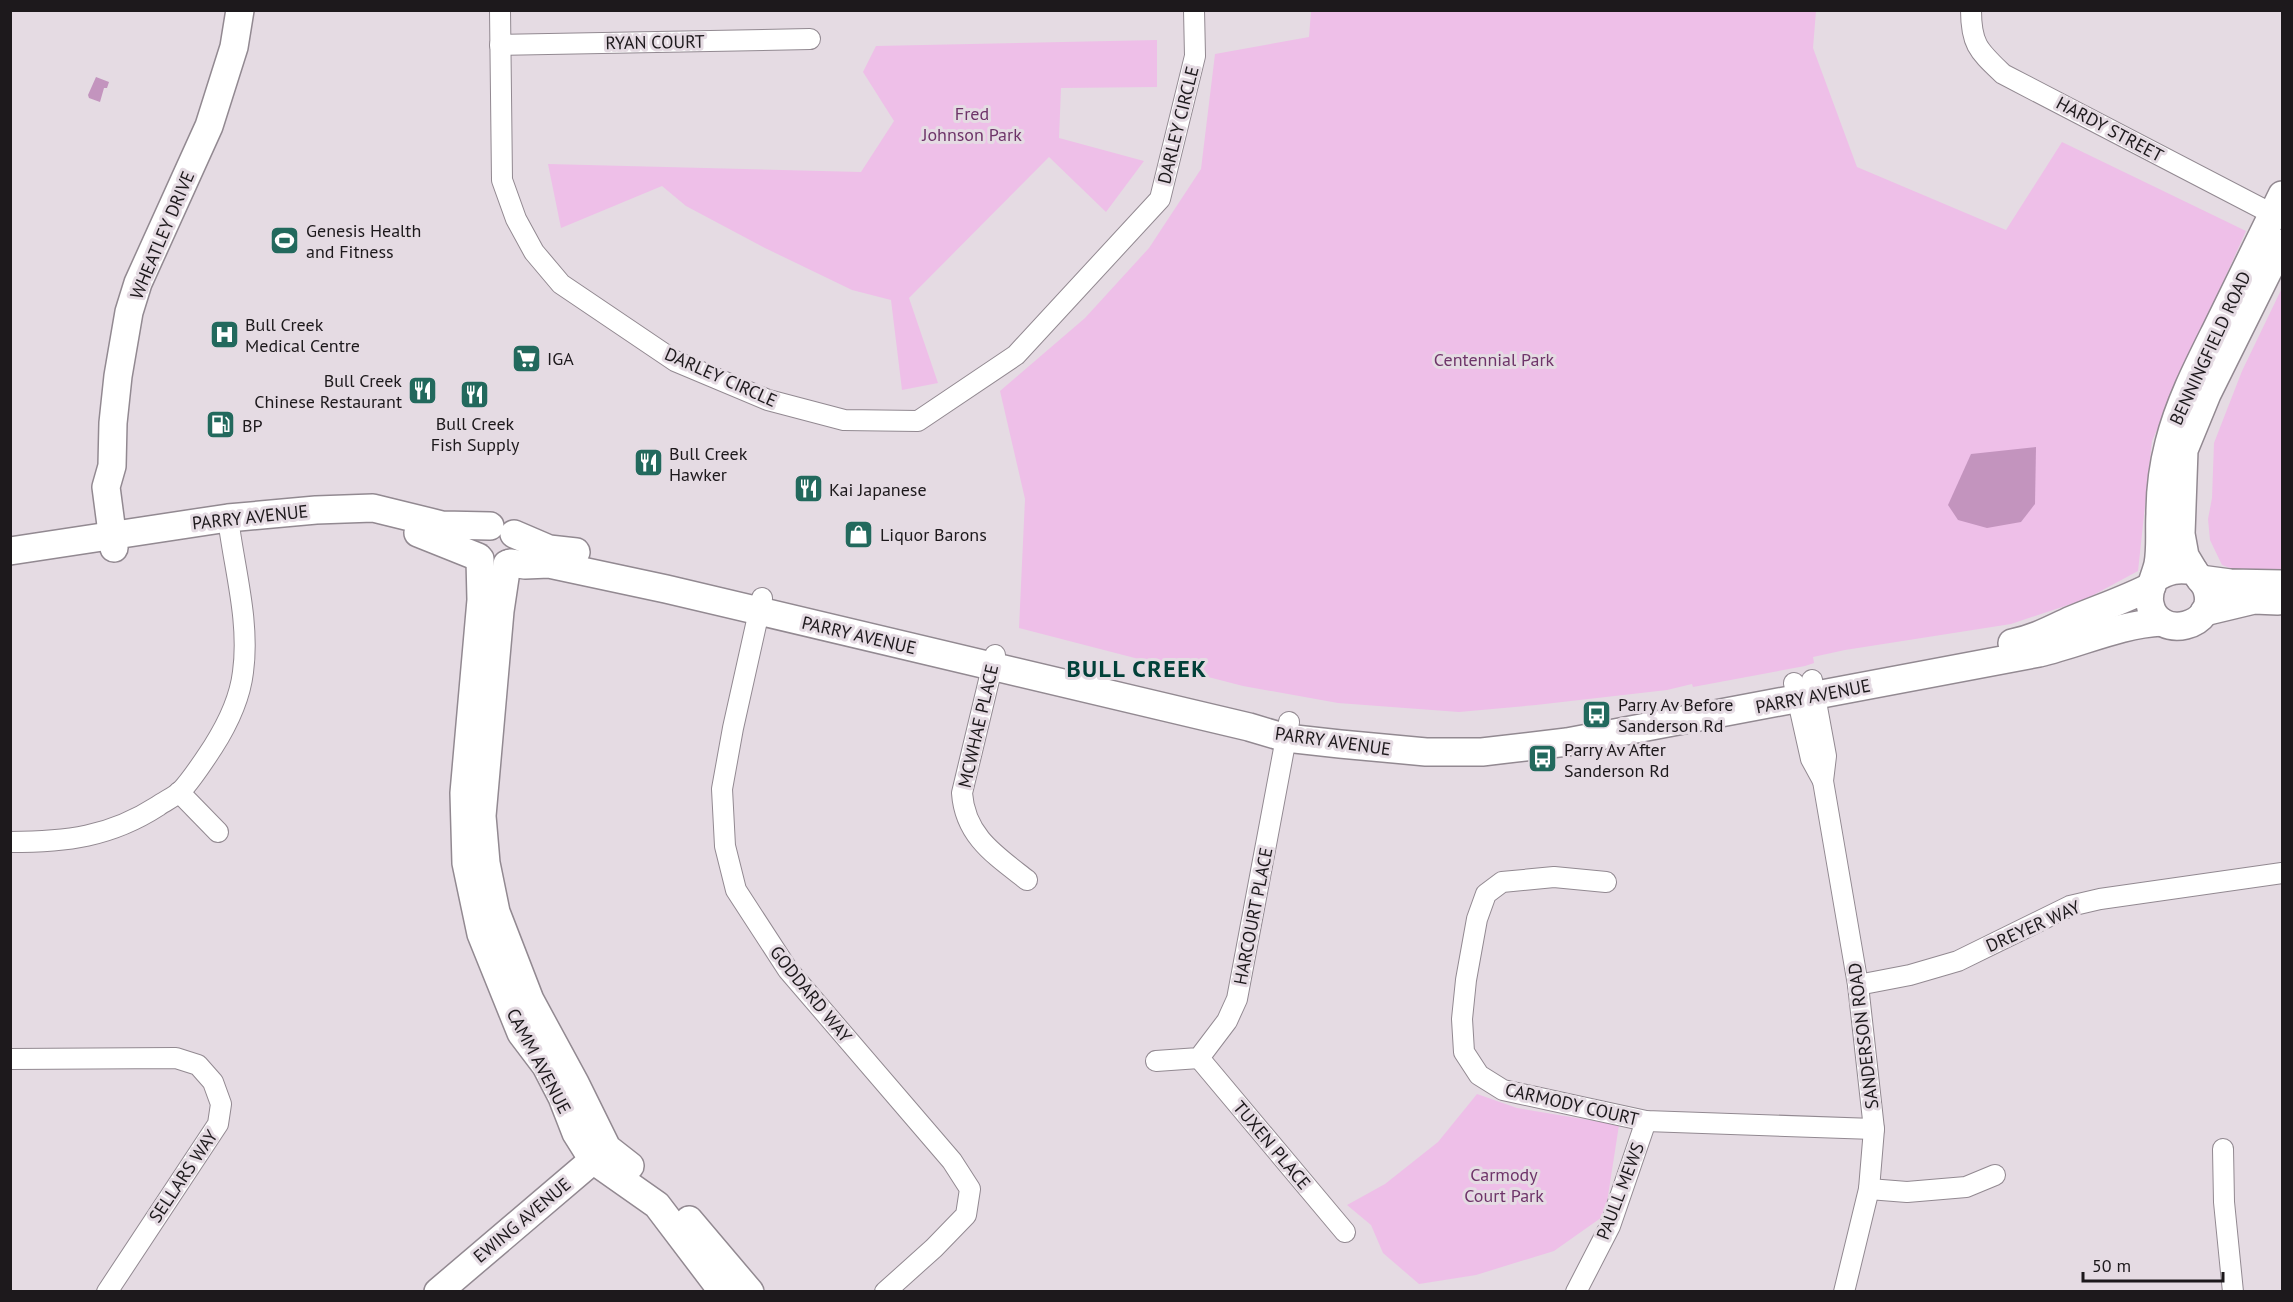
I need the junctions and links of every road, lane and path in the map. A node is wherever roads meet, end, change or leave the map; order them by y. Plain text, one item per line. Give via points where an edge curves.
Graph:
1 (240, 10) edge
2 (500, 10) edge
3 (1194, 10) edge
4 (1971, 10) edge
5 (810, 39) dead end
6 (500, 45) junction
7 (2279, 210) edge
8 (2283, 243) edge
9 (229, 524) junction
10 (502, 530) junction
11 (123, 540) junction
12 (10, 551) edge
13 (479, 558) junction
14 (10, 563) edge
15 (508, 563) junction
16 (2197, 575) junction
17 (2153, 583) junction
18 (2283, 584) edge
19 (2283, 602) edge
20 (760, 605) junction
21 (2204, 612) junction
22 (2162, 622) junction
23 (993, 661) junction
24 (1805, 690) junction
25 (1288, 730) junction
26 (179, 792) junction
27 (218, 832) dead end
28 (10, 842) edge
29 (2283, 873) edge
30 (1027, 879) dead end
31 (1606, 882) dead end
32 (1858, 985) junction
33 (1199, 1058) junction
34 (10, 1059) edge
35 (1156, 1061) dead end
36 (1646, 1121) junction
37 (1874, 1129) junction
38 (2223, 1149) dead end
39 (600, 1154) junction
40 (1995, 1175) dead end
41 (1869, 1189) junction
42 (1345, 1232) dead end
43 (107, 1292) edge
44 (438, 1292) edge
45 (723, 1292) edge
46 (750, 1292) edge
47 (885, 1292) edge
48 (1576, 1292) edge
49 (1844, 1292) edge
50 (2233, 1292) edge

1 - 11 main road, WHEATLEY DRIVE via 234,47 209,126 138,283 129,312 118,376 112,466 106,487
2 - 6 street, DARLEY CIRCLE
3 - 6 street, DARLEY CIRCLE via 1195,56 1160,199 1016,355 918,421 844,420 768,400 675,361 561,284 534,252 516,219 502,180
4 - 7 street, HARDY STREET via 1971,28 1979,51 2003,74
5 - 6 street, RYAN COURT
7 - 17 main road, BENNINGFIELD ROAD via 2189,386 2175,422 2163,473 2160,544
8 - 16 main road, BENNINGFIELD ROAD via 2206,394 2184,450 2181,534 2185,556
9 - 10 main road, PARRY AVENUE via 316,510 372,508 442,525
9 - 11 main road, PARRY AVENUE
9 - 13 main road, PARRY AVENUE via 374,524 418,533
9 - 26 street via 244,633 243,672 233,709 218,740
10 - 13 main road via 479,533 475,549
10 - 15 main road via 518,547 516,556
10 - 20 main road, PARRY AVENUE via 549,549 604,557
11 - 12 main road, PARRY AVENUE
11 - 14 main road, PARRY AVENUE
13 - 15 main road via 493,567
13 - 39 main road, CAMM AVENUE via 481,600 464,793 466,863 481,934 521,1033 546,1066 576,1133
15 - 20 main road, PARRY AVENUE via 549,564
15 - 39 main road, CAMM AVENUE via 500,611 482,816 486,863 496,912 530,1000 575,1083
16 - 17 main road, PARRY AVENUE via 2170,570
16 - 18 main road, PARRY AVENUE via 2230,583
16 - 21 main road via 2208,598
17 - 22 main road via 2150,605
17 - 24 main road, PARRY AVENUE via 2127,600 2032,639
19 - 21 main road, PARRY AVENUE via 2254,600
20 - 23 main road, PARRY AVENUE
20 - 47 street, GODDARD WAY via 722,789 725,846 736,890 788,970 952,1161 970,1189 966,1215
21 - 22 main road, PARRY AVENUE via 2192,624 2182,627
22 - 24 main road, PARRY AVENUE via 2129,625 2039,653
23 - 25 main road, PARRY AVENUE via 1104,682
23 - 30 street, MCWHAE PLACE via 962,792 963,810 988,850
24 - 25 main road, PARRY AVENUE via 1491,736 1455,738
24 - 32 street, SANDERSON ROAD via 1826,756 1823,781
25 - 33 street, HARCOURT PLACE via 1236,999 1227,1021
26 - 27 street
26 - 28 street via 148,813 87,837
29 - 32 street, DREYER WAY via 2100,898 2070,906 1958,961
31 - 36 street, CARMODY COURT via 1554,878 1502,882 1486,894 1477,919 1466,980 1464,1052 1479,1075 1503,1090
32 - 37 street, SANDERSON ROAD
33 - 35 street
33 - 42 street, TUXEN PLACE
34 - 43 street, SELLARS WAY via 176,1058 198,1065 213,1082 221,1104 218,1124
36 - 37 street, CARMODY COURT
36 - 48 street, PAULL MEWS via 1610,1226
37 - 41 street, SANDERSON ROAD
38 - 50 street
39 - 44 main road, EWING AVENUE
39 - 45 main road, CAMM AVENUE via 657,1205
39 - 46 main road, CAMM AVENUE via 640,1174 681,1210
40 - 41 street via 1966,1187 1907,1192
41 - 49 street, SANDERSON ROAD

